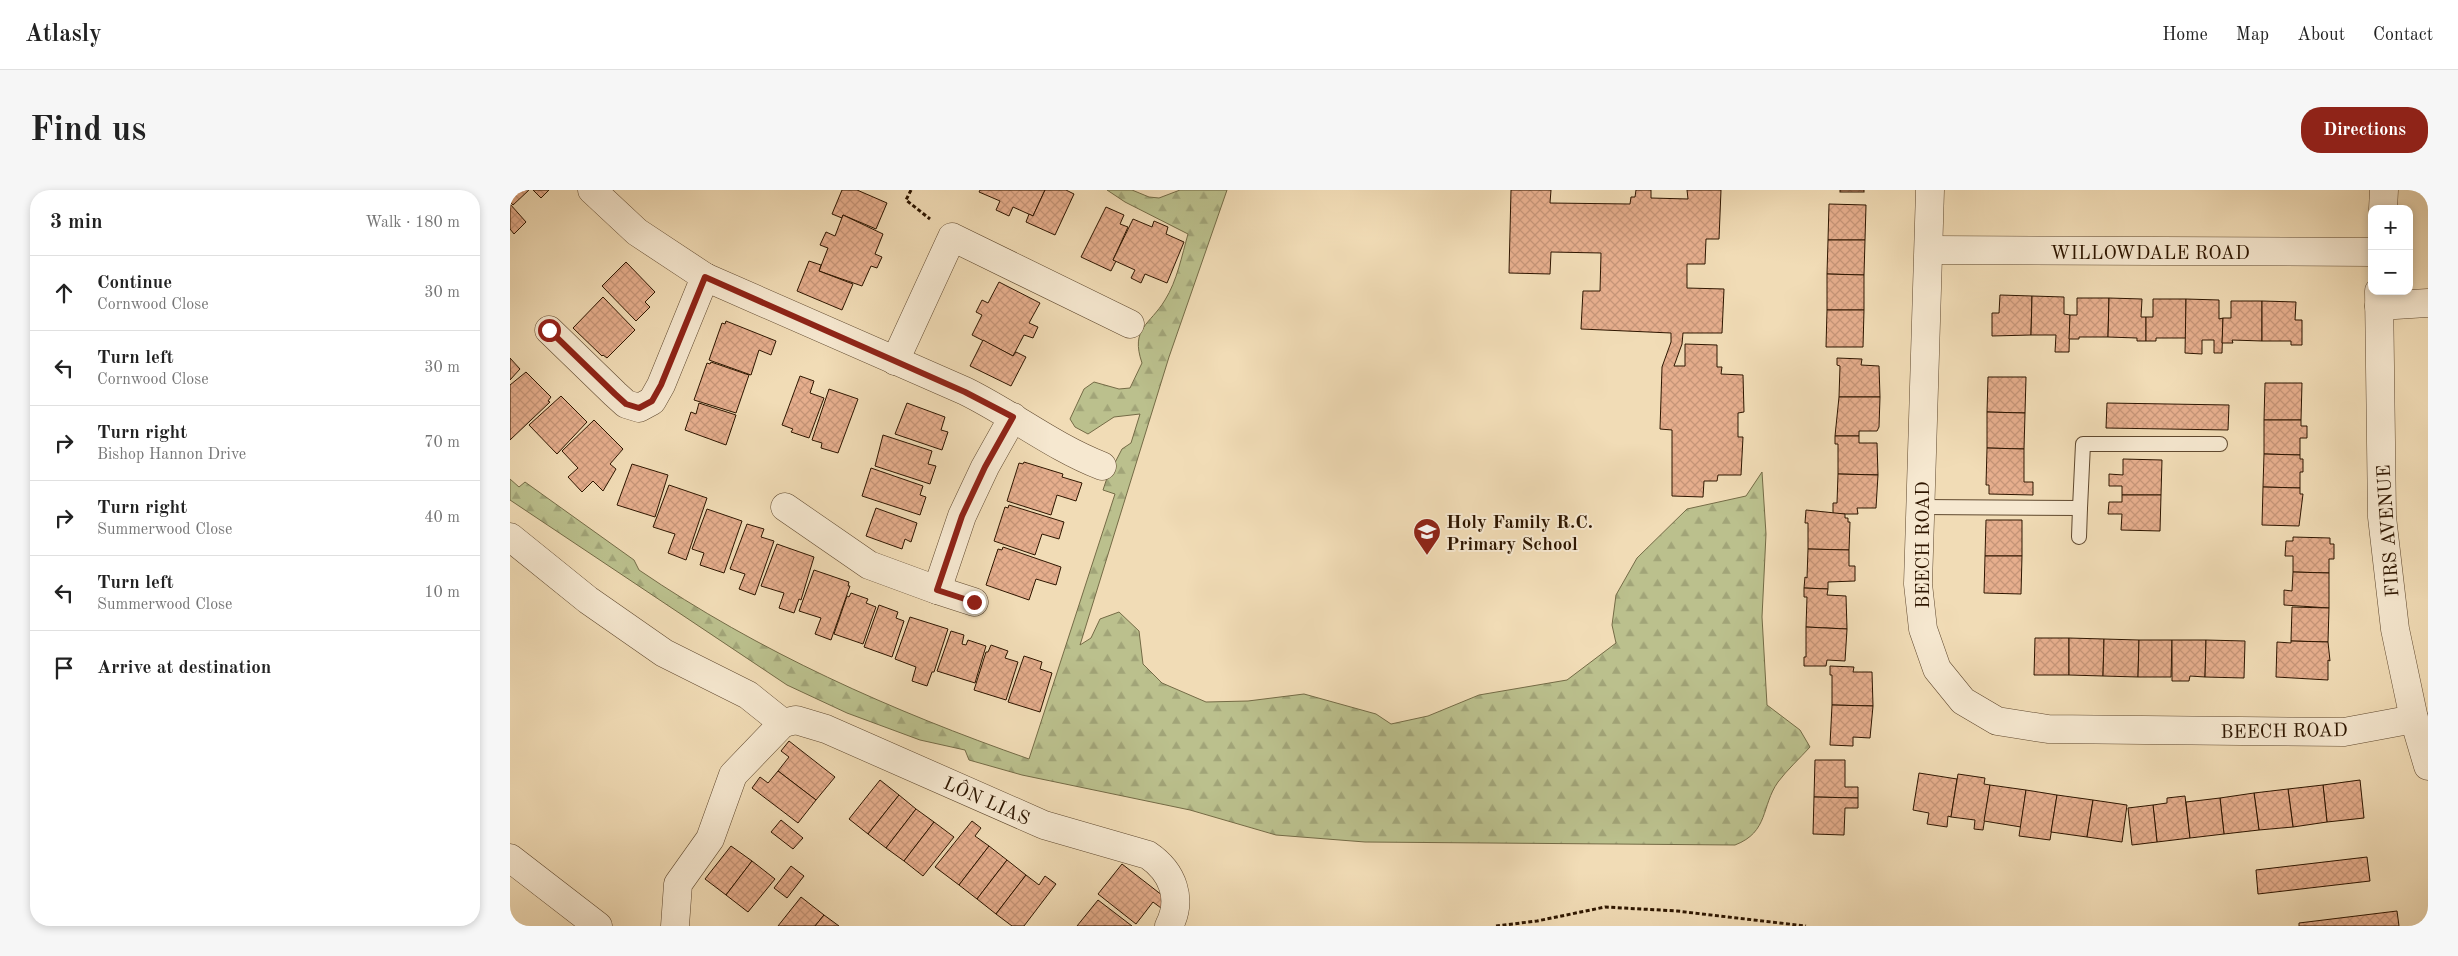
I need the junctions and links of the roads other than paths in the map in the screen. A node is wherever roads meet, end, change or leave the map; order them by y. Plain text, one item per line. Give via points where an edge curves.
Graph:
1 (592, 190) edge
2 (1930, 190) edge
3 (2384, 190) edge
4 (2383, 205) edge
5 (1929, 250) junction
6 (2368, 252) edge
7 (705, 277) junction
8 (2379, 299) edge
9 (2428, 303) edge
10 (1130, 324) dead end
11 (549, 330) dead end
12 (895, 361) junction
13 (1013, 417) junction
14 (2220, 444) dead end
15 (1102, 466) dead end
16 (785, 506) dead end
17 (1921, 507) junction
18 (2080, 508) junction
19 (510, 537) edge
20 (2079, 538) dead end
21 (937, 590) junction
22 (974, 602) dead end
23 (2414, 719) junction
24 (782, 723) junction
25 (2428, 766) edge
26 (510, 858) edge
27 (598, 926) edge
28 (675, 926) edge
29 (1169, 926) edge

1 - 7 street via 636,232
2 - 5 street, BEECH ROAD
3 - 4 street
5 - 6 street, WILLOWDALE ROAD
5 - 17 street, BEECH ROAD
7 - 11 street via 661,385 652,401 639,408 626,404
7 - 12 street
8 - 9 street
8 - 23 street, FIRS AVENUE via 2382,517 2395,629
10 - 12 street via 952,237
12 - 13 street
13 - 15 street via 1072,455
13 - 21 street via 962,516
14 - 18 lane via 2083,444
16 - 21 street via 869,565
17 - 18 lane
17 - 23 street, BEECH ROAD via 1918,584 1923,628 1937,668 1963,701 1997,721 2048,729 2344,732
18 - 20 lane
19 - 24 street via 588,600 664,653 748,694
21 - 22 street
23 - 25 street, FIRS AVENUE
24 - 28 street via 733,775 710,839 678,884
24 - 29 street, LÔN LIAS via 796,720 826,729 1044,825 1148,856 1166,872 1175,894 1176,906
26 - 27 street

